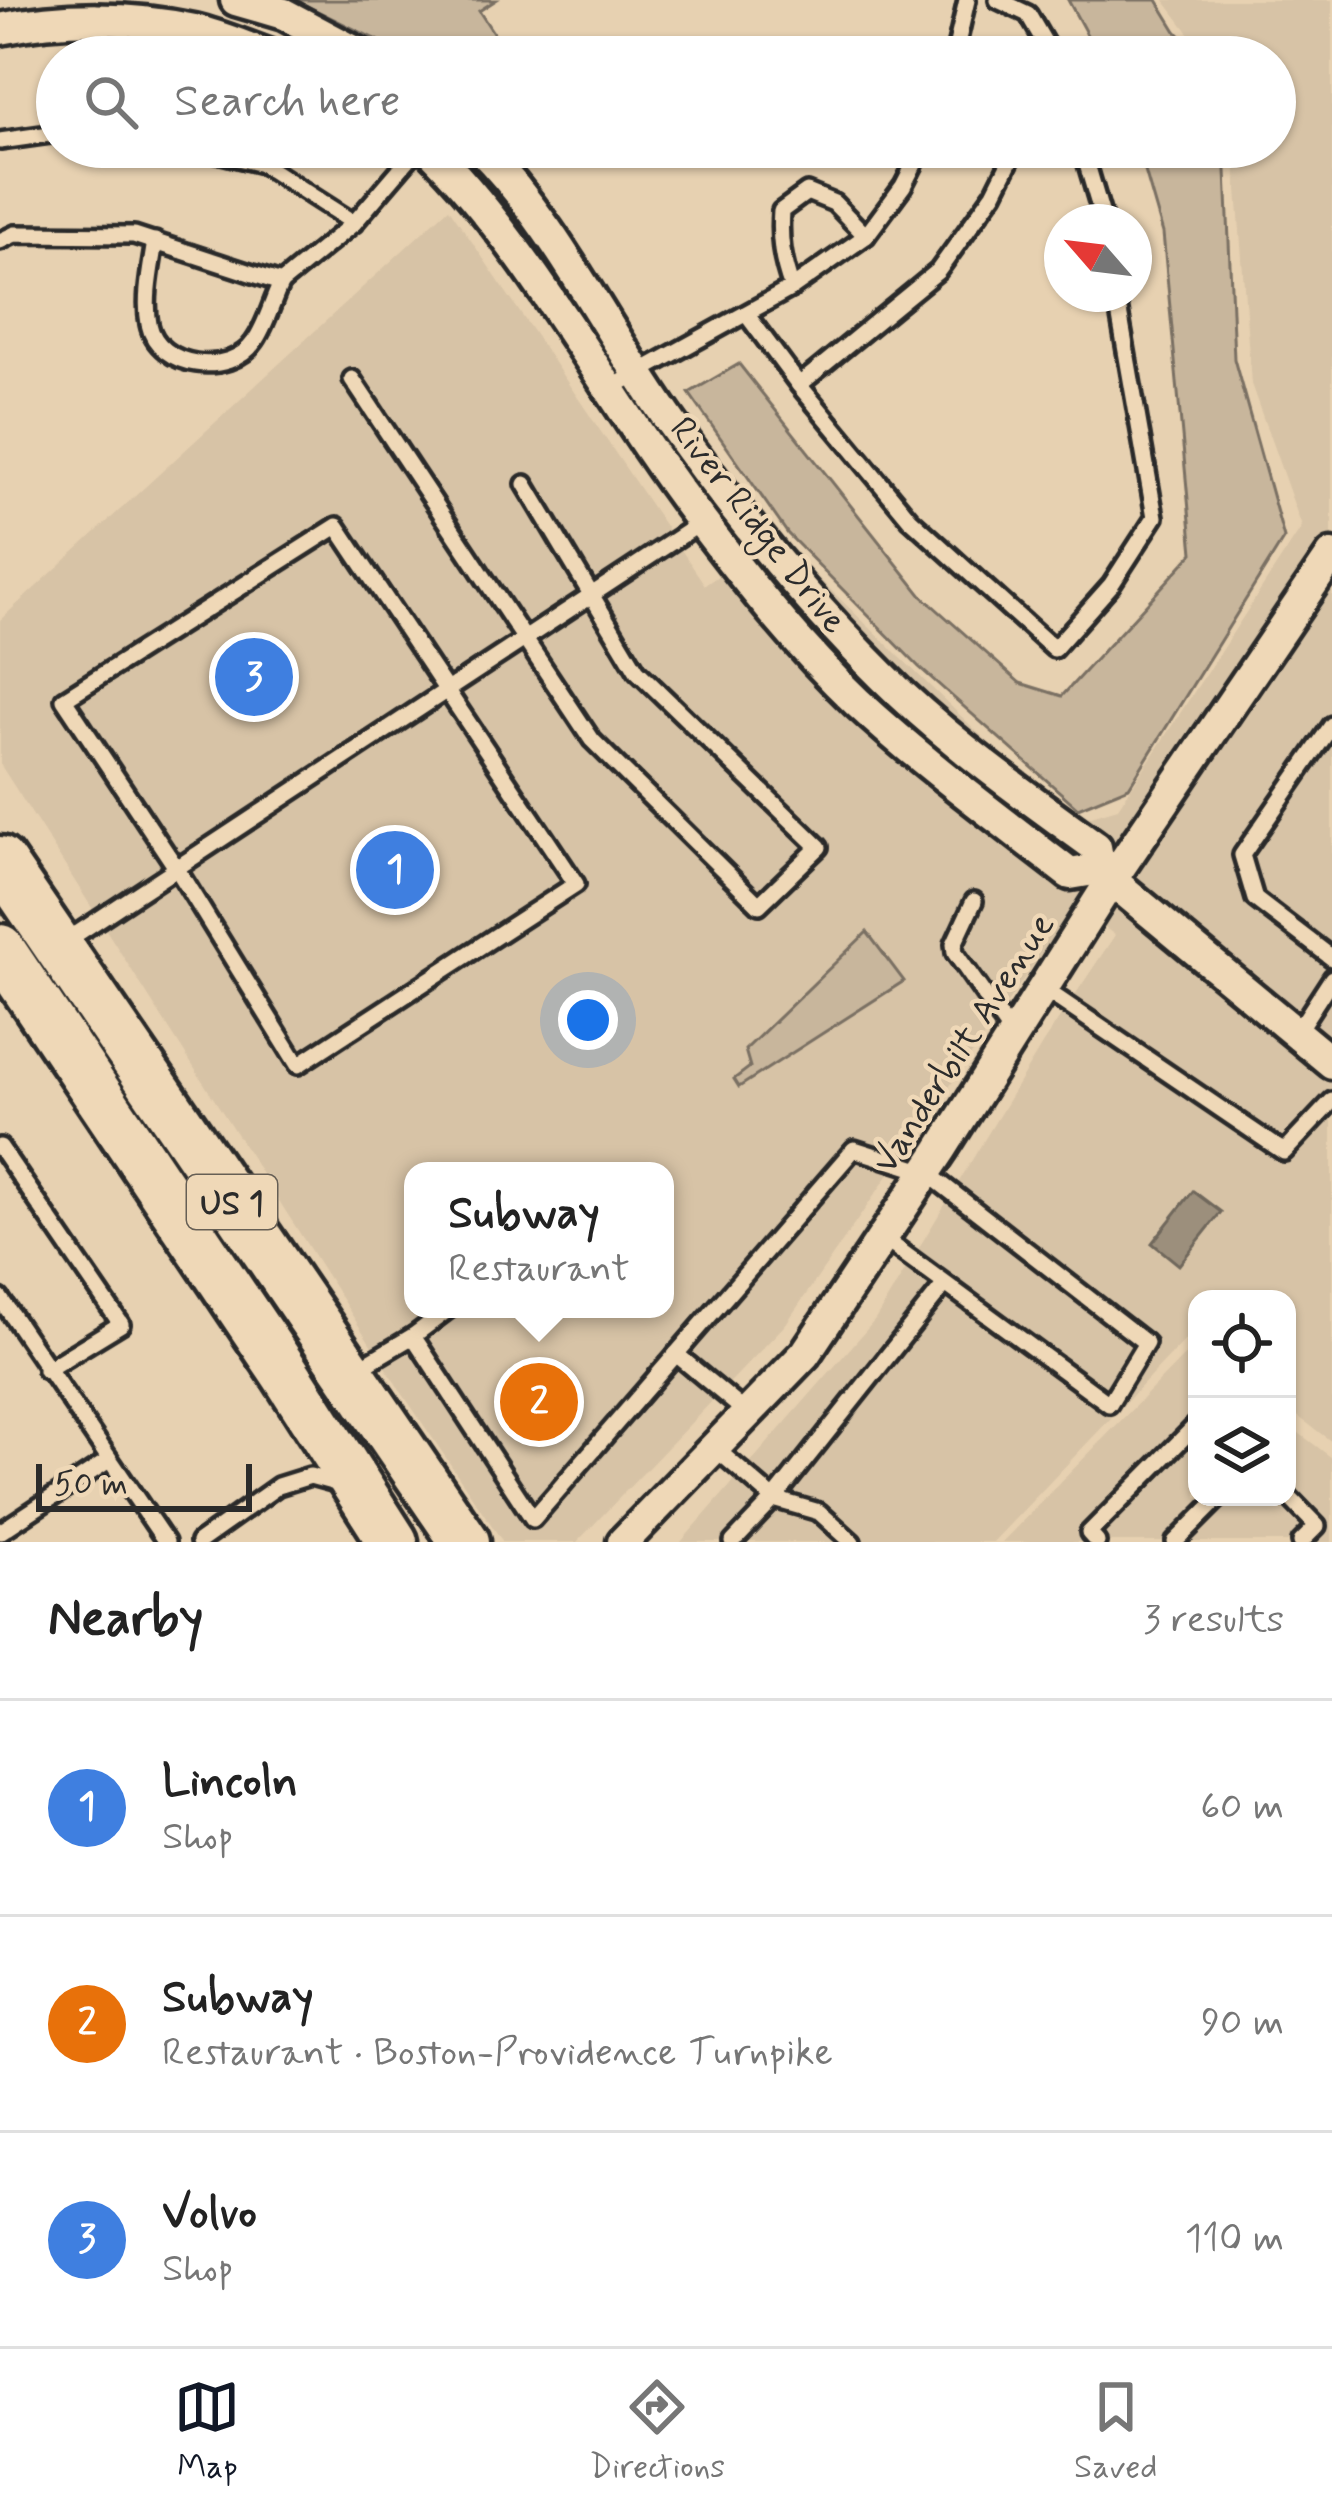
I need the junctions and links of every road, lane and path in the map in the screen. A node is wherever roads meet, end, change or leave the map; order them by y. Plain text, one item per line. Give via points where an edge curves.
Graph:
1 (968, 0) edge
2 (998, 0) edge
3 (248, 1) edge
4 (0, 29) edge
5 (212, 36) edge
6 (257, 36) edge
7 (332, 36) edge
8 (959, 36) edge
9 (1041, 36) edge
10 (36, 136) edge
11 (0, 141) edge
12 (268, 168) edge
13 (404, 168) edge
14 (443, 168) edge
15 (497, 168) edge
16 (912, 168) edge
17 (1006, 168) edge
18 (1088, 168) edge
19 (1098, 204) edge
20 (354, 223) junction
21 (866, 236) junction
22 (0, 241) edge
23 (155, 241) junction
24 (280, 283) junction
25 (792, 288) junction
26 (1118, 312) edge
27 (748, 315) junction
28 (637, 374) junction
29 (352, 380) dead end
30 (800, 385) junction
31 (607, 390) junction
32 (525, 484) dead end
33 (701, 522) junction
34 (1329, 566) edge
35 (593, 597) junction
36 (524, 642) junction
37 (447, 692) junction
38 (1332, 725) edge
39 (0, 861) edge
40 (177, 869) junction
41 (1106, 874) junction
42 (974, 902) dead end
43 (57, 947) junction
44 (0, 949) edge
45 (1332, 958) edge
46 (1332, 978) edge
47 (1044, 988) junction
48 (1295, 1035) junction
49 (1013, 1036) junction
50 (1332, 1063) edge
51 (1332, 1101) edge
52 (0, 1147) edge
53 (926, 1172) junction
54 (883, 1238) junction
55 (945, 1284) junction
56 (0, 1298) edge
57 (437, 1318) edge
58 (413, 1336) junction
59 (676, 1354) junction
60 (46, 1370) junction
61 (350, 1374) junction
62 (748, 1414) junction
63 (1188, 1433) edge
64 (716, 1449) junction
65 (109, 1460) junction
66 (360, 1490) junction
67 (774, 1499) junction
68 (1296, 1504) edge
69 (1211, 1506) edge
70 (0, 1532) edge
71 (166, 1542) edge
72 (199, 1542) edge
73 (393, 1542) edge
74 (465, 1542) edge
75 (623, 1542) edge
76 (733, 1542) edge
77 (852, 1542) edge
78 (1097, 1542) edge
79 (1174, 1542) edge
80 (1301, 1542) edge

1 - 8 lane
2 - 9 lane via 1028,14
3 - 6 lane
3 - 7 street
4 - 5 street via 47,19 139,22
10 - 11 lane
12 - 20 lane
13 - 20 lane
14 - 31 street, River Ridge Drive via 498,225
15 - 28 street, River Ridge Drive
16 - 21 lane
17 - 30 lane via 938,271
18 - 19 lane
20 - 24 lane
21 - 25 lane
21 - 25 lane via 834,203 807,192 792,200 781,211 779,234
22 - 23 lane via 87,234
23 - 24 lane
23 - 24 lane via 149,329 170,355 201,364 234,360 254,343
25 - 27 lane
26 - 30 lane via 1155,517 1111,585 1054,650 910,519
27 - 28 lane
27 - 30 lane
28 - 31 lane
28 - 41 street, River Ridge Drive via 712,480 845,636 983,764 1096,848
29 - 36 lane
31 - 33 street, River Ridge Drive
32 - 35 lane
33 - 35 lane
33 - 41 street, River Ridge Drive via 812,655 910,749 1070,874
34 - 41 street, Vanderbilt Avenue
35 - 36 lane
35 - 36 lane via 637,671 819,848 759,905 592,740
36 - 37 lane
37 - 40 lane
37 - 40 lane via 338,526 64,699
37 - 40 lane via 576,884 298,1065
38 - 45 lane via 1242,855 1255,899
39 - 43 main road, US 1
40 - 43 lane
41 - 47 street, Vanderbilt Avenue
41 - 48 street
42 - 49 lane via 955,953
43 - 61 main road, US 1
44 - 66 main road, US 1
46 - 48 lane
47 - 49 street, Vanderbilt Avenue
47 - 51 lane via 1284,1152
48 - 50 street
49 - 53 street, Vanderbilt Avenue
52 - 60 lane via 121,1324
53 - 54 street, Vanderbilt Avenue
53 - 55 lane via 1146,1343 1109,1404
53 - 59 lane via 854,1148
54 - 55 lane
54 - 62 street, Vanderbilt Avenue via 805,1354
55 - 67 lane
56 - 60 lane
57 - 58 lane
58 - 59 lane via 533,1520
58 - 61 lane
59 - 62 lane
60 - 65 lane
61 - 74 main road, US 1
62 - 64 street, Vanderbilt Avenue
63 - 78 lane via 1089,1533
64 - 67 lane
64 - 75 street, Vanderbilt Avenue
65 - 70 lane
65 - 71 lane
66 - 72 lane via 310,1476 278,1486
66 - 73 main road, US 1
67 - 76 lane
67 - 77 lane via 819,1511
68 - 80 lane via 1317,1526
69 - 79 lane

